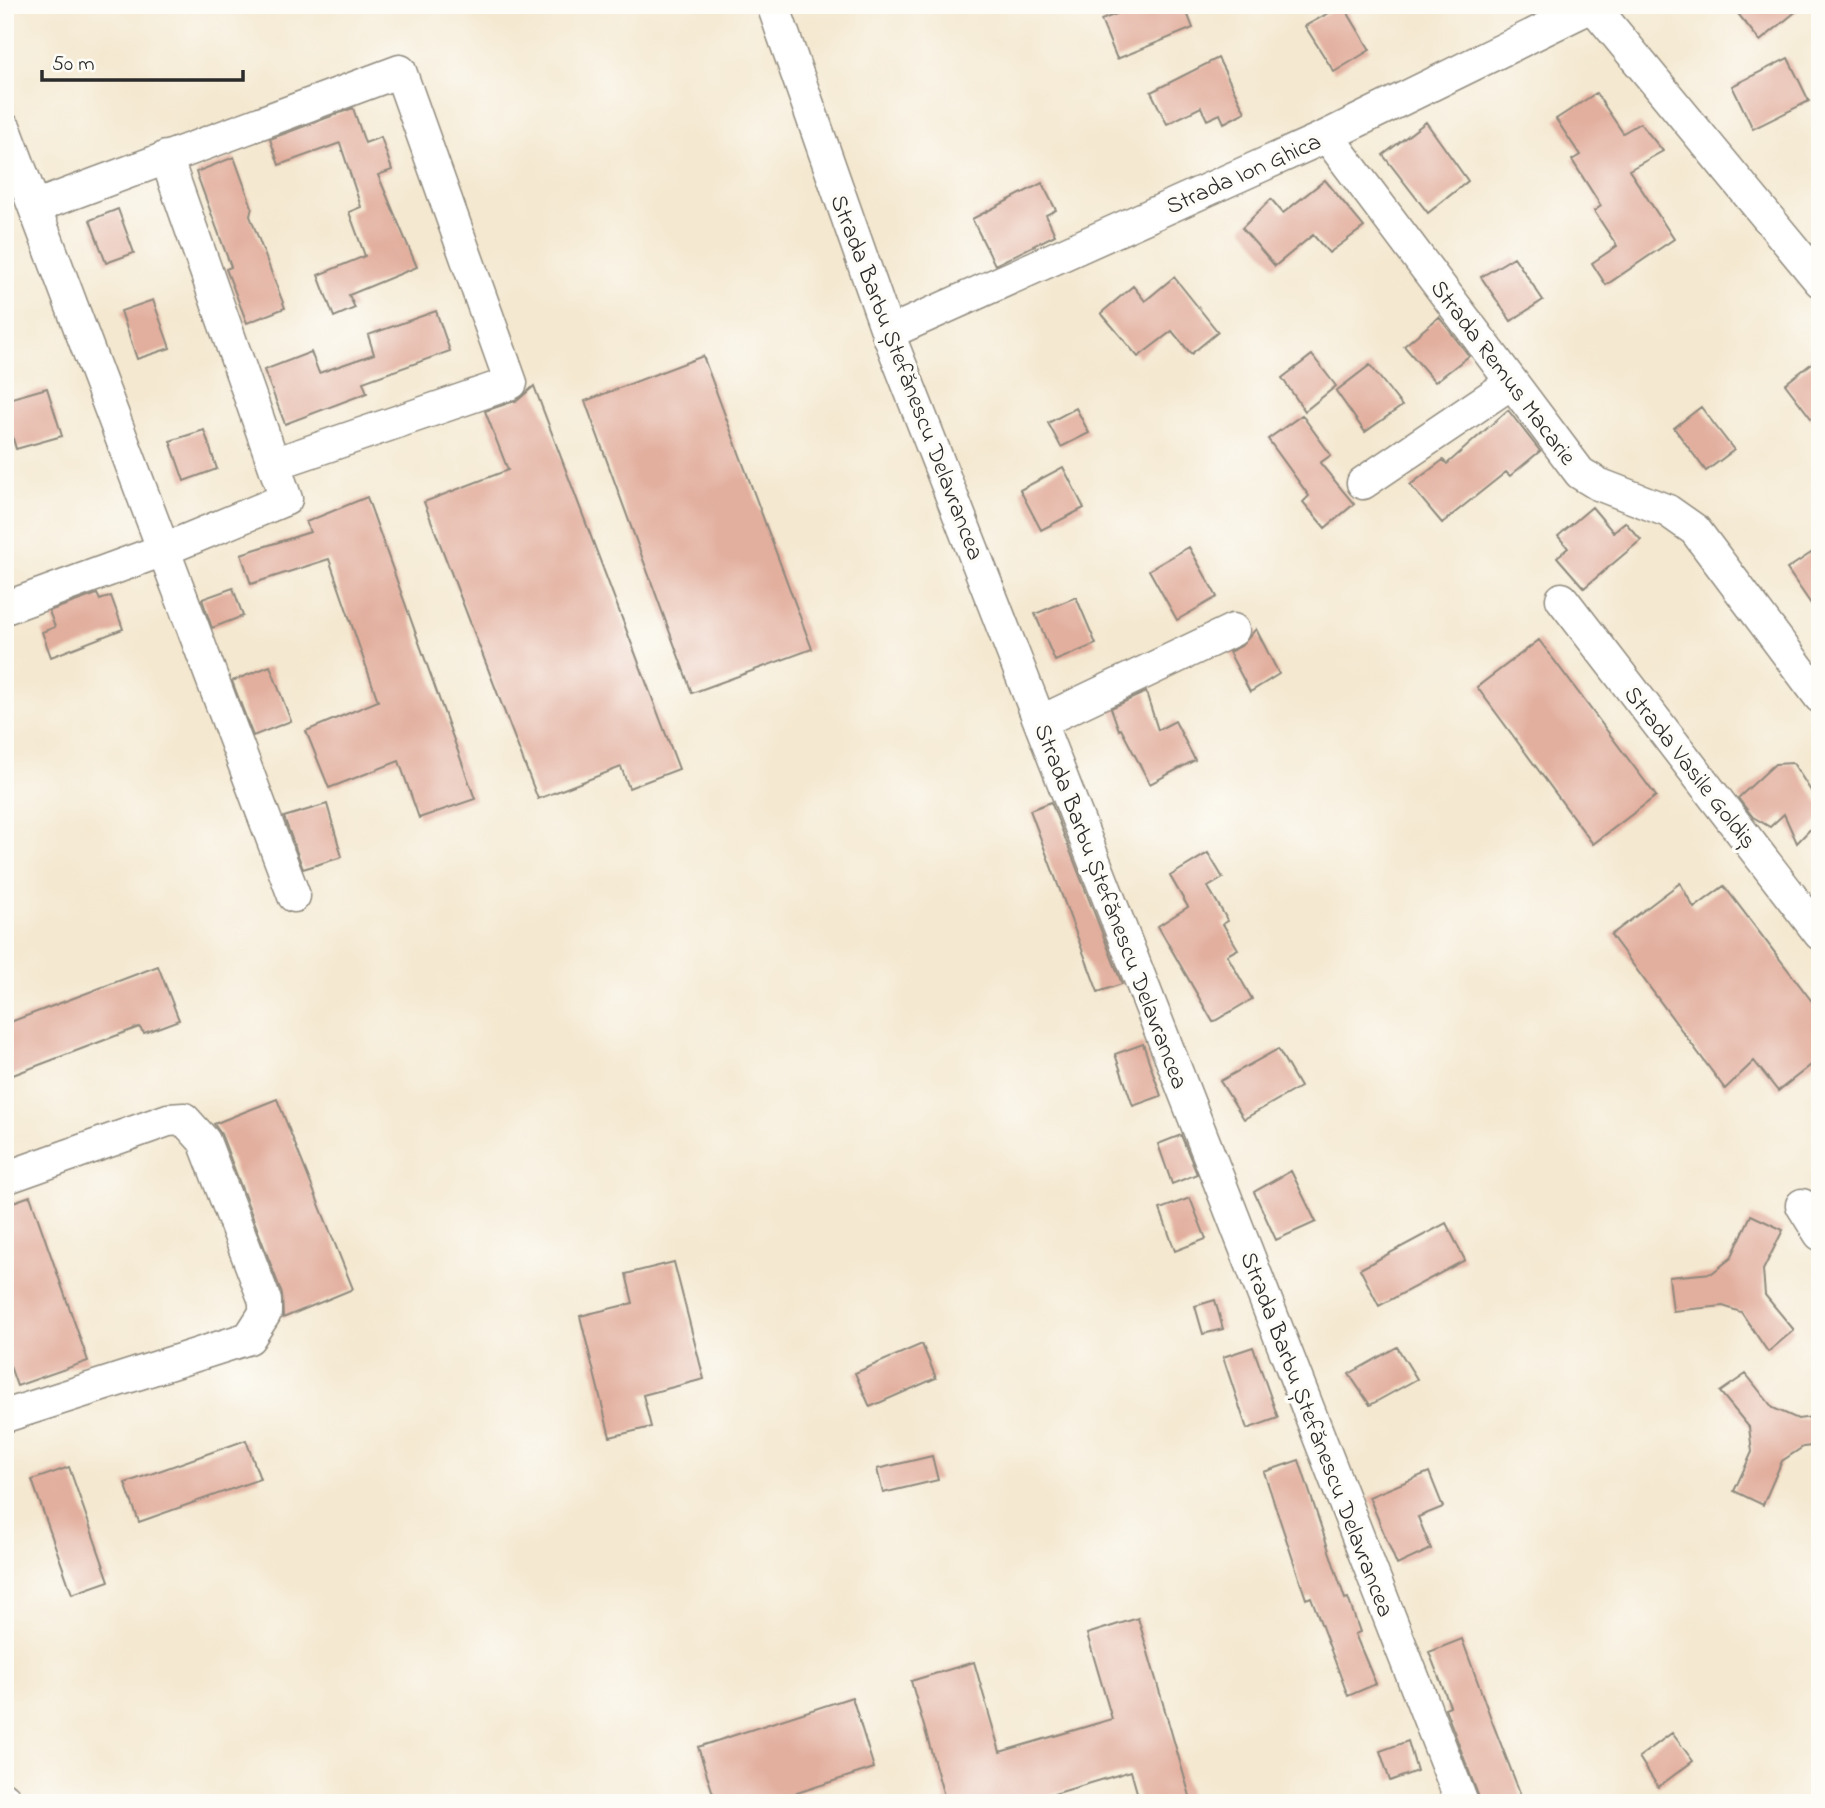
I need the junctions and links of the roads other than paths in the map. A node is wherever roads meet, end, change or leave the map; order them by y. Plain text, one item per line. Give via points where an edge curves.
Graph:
1 (773, 5) edge
2 (1594, 5) edge
3 (5, 129) edge
4 (1327, 136) junction
5 (166, 157) junction
6 (37, 206) junction
7 (1820, 281) edge
8 (888, 333) junction
9 (1511, 383) junction
10 (274, 464) junction
11 (1363, 483) dead end
12 (163, 550) junction
13 (1562, 599) dead end
14 (5, 608) edge
15 (1233, 630) dead end
16 (1820, 697) edge
17 (1040, 722) junction
18 (294, 896) dead end
19 (1820, 934) edge
20 (5, 1178) edge
21 (1802, 1205) dead end
22 (1820, 1234) edge
23 (5, 1416) edge
24 (5, 1799) edge
25 (9, 1803) edge
26 (1462, 1803) edge

1 - 8 street, Strada Barbu Ștefănescu Delavrancea
2 - 4 street, Strada Ion Ghica
2 - 7 street
3 - 6 street
4 - 8 street, Strada Ion Ghica
4 - 9 street, Strada Remus Macarie
5 - 6 street
5 - 10 street
5 - 10 street via 400,71 511,383
6 - 12 street
8 - 17 street, Strada Barbu Ștefănescu Delavrancea
9 - 11 street
9 - 16 street, Strada Remus Macarie via 1580,473 1668,511 1695,530
10 - 12 street via 286,499
12 - 14 street
12 - 18 street
13 - 19 street, Strada Vasile Goldiș
15 - 17 street
17 - 26 street, Strada Barbu Ștefănescu Delavrancea
20 - 23 street via 168,1120 184,1119 204,1141 265,1301 265,1313 250,1338
21 - 22 street
24 - 25 street

